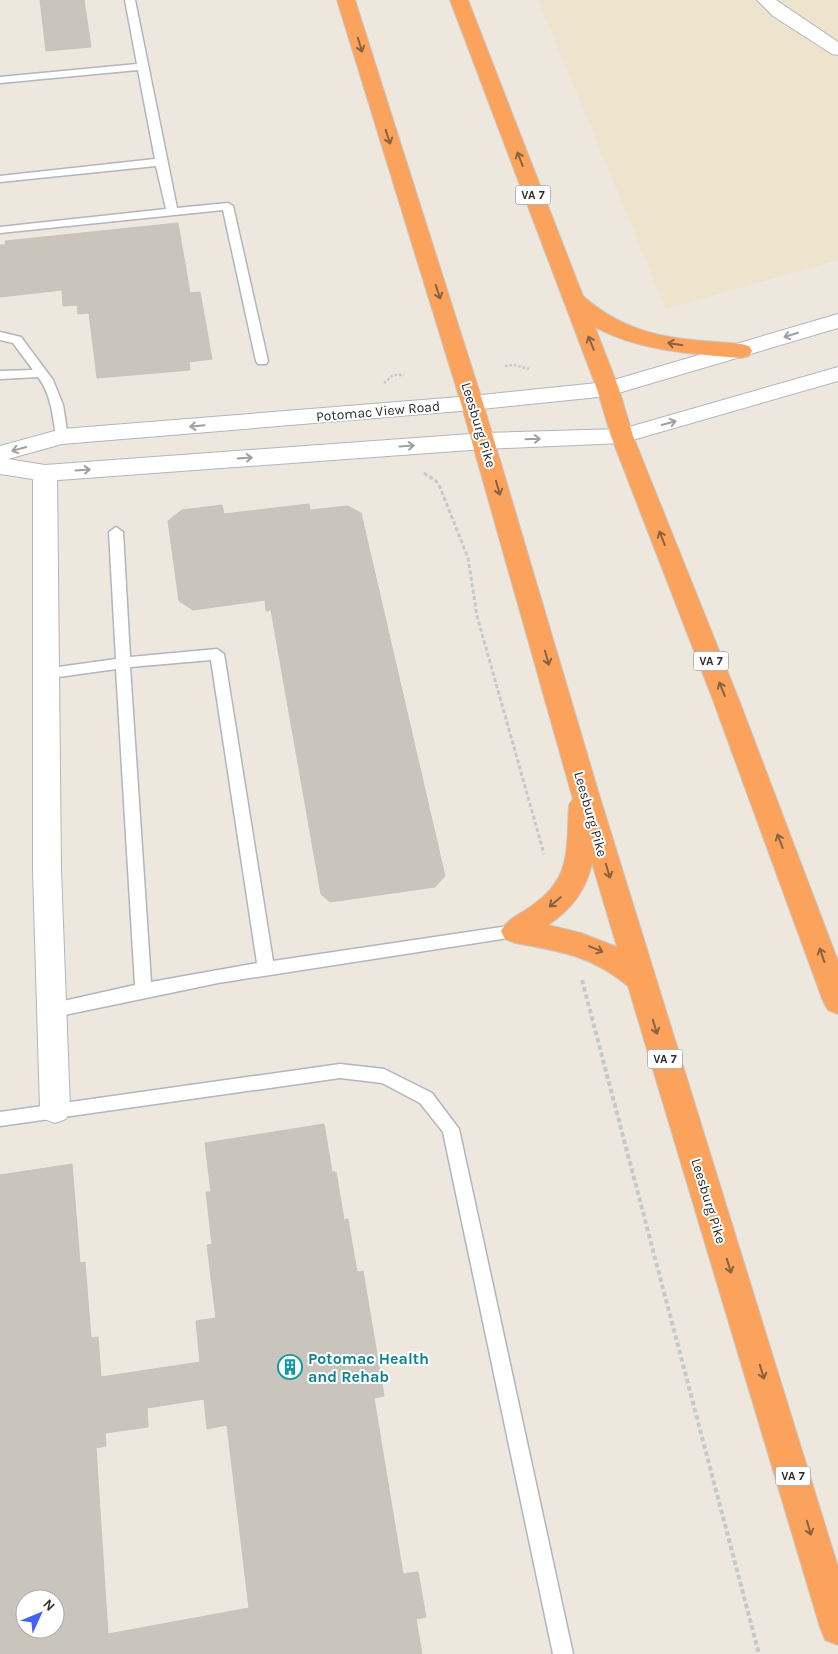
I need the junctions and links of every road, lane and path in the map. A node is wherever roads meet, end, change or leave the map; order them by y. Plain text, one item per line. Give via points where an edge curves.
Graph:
1 (130, 0) edge
2 (346, 0) edge
3 (459, 0) edge
4 (766, 0) edge
5 (838, 50) edge
6 (143, 67) junction
7 (0, 80) edge
8 (161, 162) junction
9 (0, 179) edge
10 (172, 212) junction
11 (0, 230) edge
12 (573, 299) junction
13 (838, 322) edge
14 (0, 336) edge
15 (741, 350) junction
16 (262, 361) dead end
17 (505, 366) dead end
18 (536, 368) dead end
19 (42, 372) junction
20 (838, 374) edge
21 (0, 375) edge
22 (404, 375) dead end
23 (608, 389) junction
24 (385, 390) dead end
25 (472, 402) junction
26 (622, 436) junction
27 (62, 437) junction
28 (484, 441) junction
29 (0, 454) edge
30 (0, 466) edge
31 (422, 472) dead end
32 (45, 473) junction
33 (116, 532) dead end
34 (123, 664) junction
35 (44, 674) junction
36 (584, 791) junction
37 (544, 855) dead end
38 (515, 931) junction
39 (266, 969) junction
40 (581, 975) dead end
41 (640, 978) junction
42 (143, 990) junction
43 (838, 1001) edge
44 (50, 1011) junction
45 (55, 1109) junction
46 (0, 1118) edge
47 (838, 1627) edge
48 (563, 1654) edge
49 (759, 1654) edge

1 - 6 lane
2 -> 25 highway, Leesburg Pike / VA 7
12 -> 3 highway, VA 7
4 - 5 main road via 778,12
6 - 7 lane
6 - 8 lane
8 - 9 lane
8 - 10 lane
10 - 11 lane
10 - 16 lane via 228,206
15 -> 12 highway via 683,346 639,338 604,323
23 -> 12 highway, VA 7
13 -> 15 main road, Potomac View Road
14 - 19 lane via 17,340
15 - 23 main road, Potomac View Road
17 - 18 path
19 - 21 lane
19 - 27 lane via 56,405
26 -> 20 main road
22 - 24 path via 393,375 383,384
23 - 25 main road, Potomac View Road
23 - 26 highway, VA 7
25 -> 27 main road, Potomac View Road
25 - 28 highway, Leesburg Pike / VA 7
28 -> 26 main road
43 -> 26 highway, VA 7 via 798,886
27 -> 29 main road, Potomac View Road
32 -> 28 main road
28 -> 36 highway, Leesburg Pike / VA 7
30 - 32 main road
31 - 37 path via 440,487 468,558 477,616
32 - 35 main road
33 - 34 lane
34 - 35 lane
34 - 39 lane via 217,654
34 - 42 lane
35 - 44 main road
36 -> 38 highway via 574,879 561,897
36 -> 41 highway, Leesburg Pike / VA 7
38 - 39 lane
38 -> 41 highway via 591,946 626,965
39 - 42 lane
40 - 49 path
41 -> 47 highway, Leesburg Pike / VA 7
42 - 44 lane
44 - 45 main road
45 - 46 lane
45 - 48 lane via 340,1071 384,1076 426,1098 451,1129

